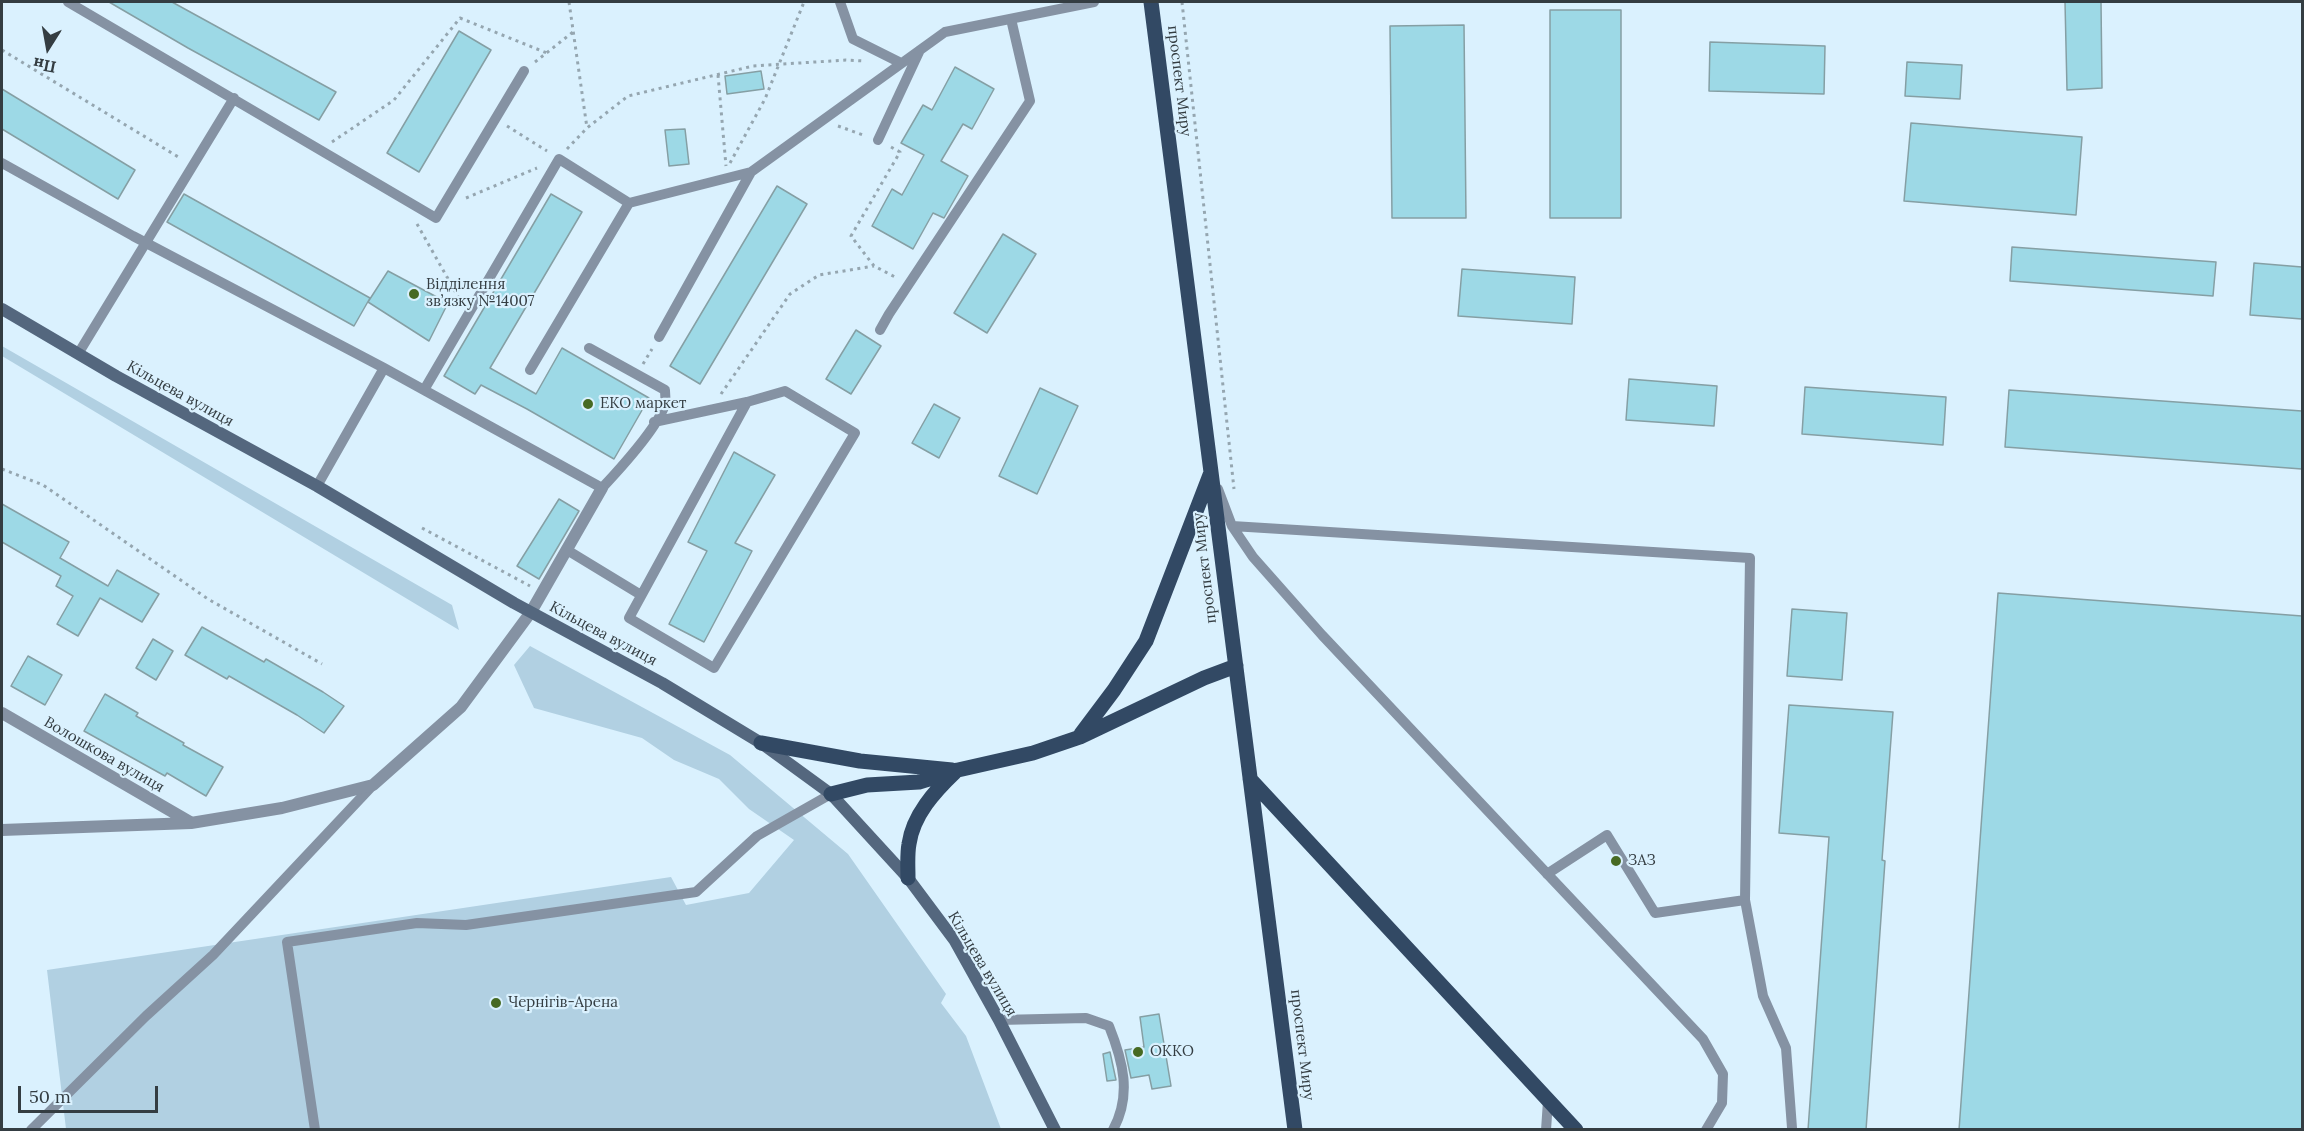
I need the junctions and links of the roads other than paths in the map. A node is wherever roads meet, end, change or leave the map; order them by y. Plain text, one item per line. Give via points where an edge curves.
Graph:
1 (68, 2) edge
2 (840, 2) edge
3 (1094, 2) edge
4 (1151, 2) edge
5 (1011, 18) junction
6 (920, 49) junction
7 (901, 63) junction
8 (524, 71) road end
9 (234, 98) junction
10 (878, 140) road end
11 (2, 163) edge
12 (751, 172) junction
13 (629, 203) junction
14 (146, 242) junction
15 (2, 309) edge
16 (880, 330) dead end
17 (659, 337) road end
18 (589, 348) dead end
19 (78, 354) junction
20 (384, 368) junction
21 (530, 370) dead end
22 (424, 390) junction
23 (747, 402) junction
24 (654, 422) junction
25 (1212, 471) junction
26 (317, 486) junction
27 (602, 488) junction
28 (1232, 526) junction
29 (567, 550) junction
30 (641, 595) junction
31 (531, 612) junction
32 (1236, 666) junction
33 (2, 713) edge
34 (1080, 737) junction
35 (761, 742) junction
36 (958, 770) junction
37 (1250, 779) junction
38 (374, 785) junction
39 (831, 794) junction
40 (191, 823) junction
41 (2, 830) edge
42 (1547, 874) junction
43 (908, 878) junction
44 (1745, 900) junction
45 (999, 1020) junction
46 (1548, 1101) junction
47 (1792, 1128) dead end
48 (1575, 1129) edge
49 (31, 1130) edge
50 (315, 1130) edge
51 (1055, 1130) edge
52 (1113, 1130) edge
53 (1295, 1130) edge
54 (1546, 1130) edge
55 (1706, 1130) edge

1 - 9 lane
2 - 7 lane via 853,39
3 - 5 lane
4 - 25 main road, проспект Миру
5 - 6 lane via 945,32
5 - 16 lane via 1030,101
6 - 7 lane
6 - 10 lane
7 - 12 lane
8 - 9 lane via 436,218
9 - 14 lane
11 - 14 lane
12 - 13 lane
12 - 17 lane
13 - 21 lane
13 - 22 lane via 559,159
14 - 19 lane
14 - 20 lane
15 - 19 main road, Кільцева вулиця
18 - 24 lane via 665,390 665,404
19 - 26 main road, Кільцева вулиця
20 - 22 lane
20 - 26 lane
22 - 27 lane
23 - 24 lane
23 - 30 lane
23 - 30 lane via 785,391 855,433 714,668 629,618
24 - 27 lane
25 - 28 lane
25 - 32 main road, проспект Миру
25 - 34 main road via 1146,641
26 - 31 main road, Кільцева вулиця
27 - 29 street
28 - 42 lane via 1322,635
28 - 44 lane via 1750,558
29 - 30 lane
29 - 31 street
31 - 35 main road, Кільцева вулиця
31 - 38 street via 461,707
32 - 34 main road
32 - 37 main road, проспект Миру
33 - 40 street, Волошкова вулиця
34 - 36 main road via 1033,753
35 - 36 main road via 860,761
35 - 39 main road, Кільцева вулиця
36 - 39 main road via 919,783 867,785
36 - 43 main road via 918,816 909,842
37 - 46 main road
37 - 53 main road, проспект Миру
38 - 40 street via 282,808
38 - 49 lane via 213,955
39 - 43 main road, Кільцева вулиця
39 - 50 lane via 757,836 696,892 466,925 417,923 287,942
40 - 41 street
42 - 44 lane via 1607,835 1656,913
42 - 55 lane via 1702,1039 1723,1074 1722,1103
43 - 45 main road, Кільцева вулиця via 955,941
44 - 47 lane via 1763,996 1786,1048
45 - 51 main road, Кільцева вулиця
45 - 52 lane via 1086,1018 1109,1026 1124,1079 1122,1113
46 - 48 main road
46 - 54 lane

